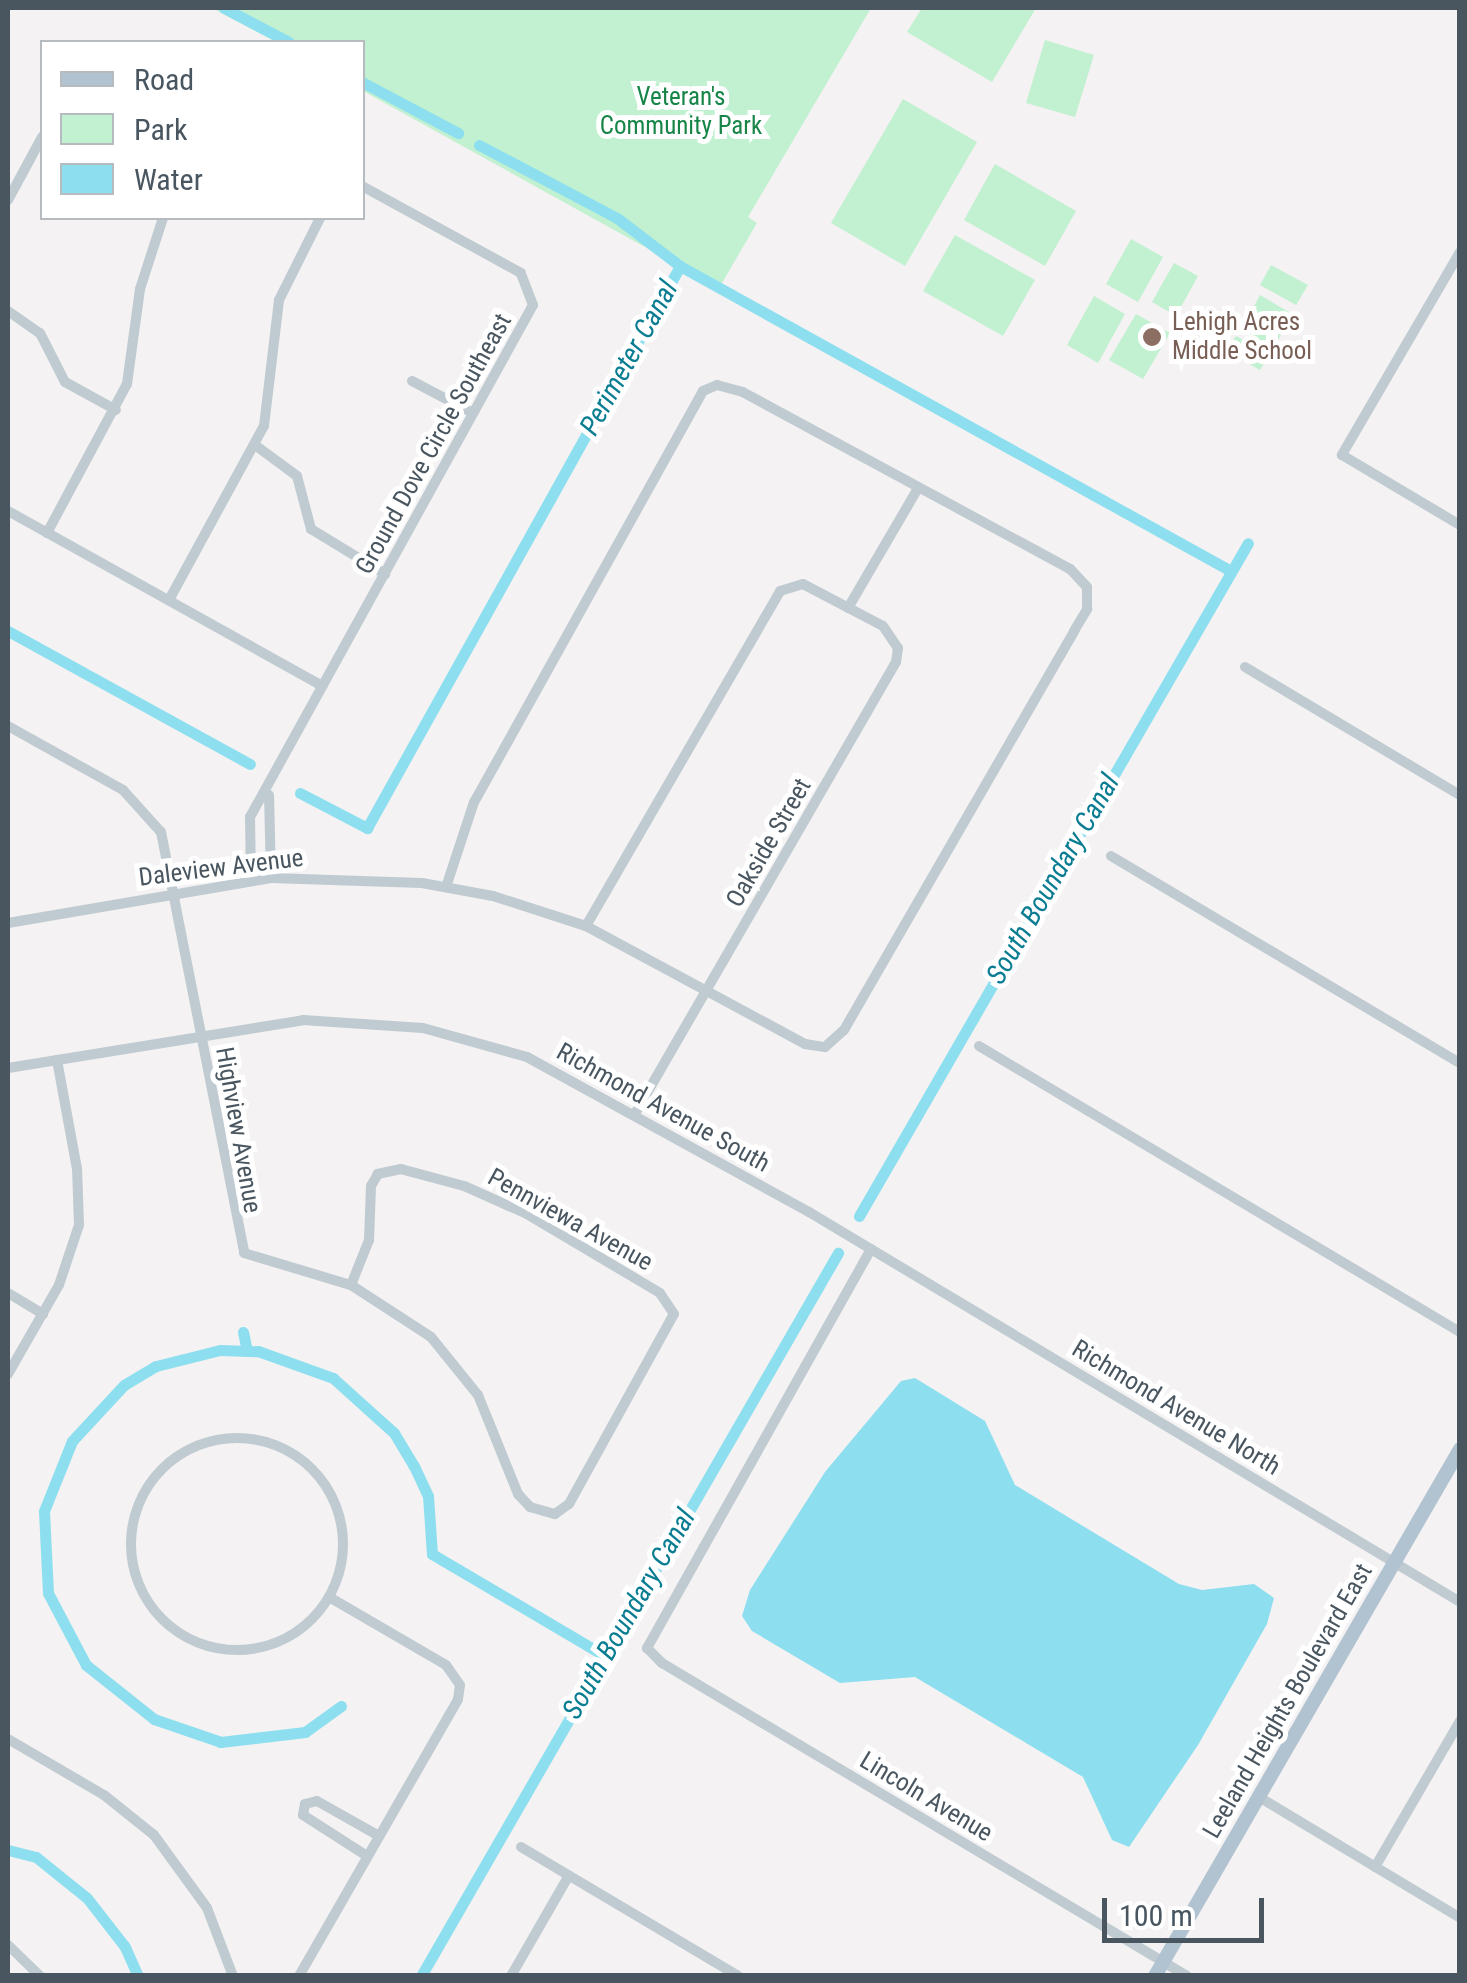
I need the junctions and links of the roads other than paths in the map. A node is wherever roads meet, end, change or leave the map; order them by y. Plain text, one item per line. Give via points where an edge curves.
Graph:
1 (40, 141) edge
2 (365, 188) edge
3 (8, 200) edge
4 (163, 220) edge
5 (319, 220) edge
6 (1460, 252) edge
7 (1456, 267) edge
8 (8, 311) edge
9 (412, 381) dead end
10 (116, 410) junction
11 (473, 414) junction
12 (255, 445) junction
13 (918, 488) junction
14 (8, 511) edge
15 (1460, 525) edge
16 (47, 533) junction
17 (385, 574) junction
18 (168, 600) junction
19 (848, 608) junction
20 (1246, 667) dead end
21 (323, 686) junction
22 (8, 726) edge
23 (272, 780) junction
24 (1460, 795) edge
25 (1111, 856) dead end
26 (271, 878) junction
27 (251, 880) junction
28 (446, 887) junction
29 (175, 892) junction
30 (8, 923) edge
31 (586, 926) junction
32 (708, 989) junction
33 (199, 1034) junction
34 (979, 1046) dead end
35 (56, 1060) junction
36 (1460, 1064) edge
37 (8, 1068) edge
38 (636, 1112) junction
39 (871, 1249) junction
40 (351, 1285) junction
41 (8, 1293) edge
42 (43, 1314) junction
43 (1460, 1332) edge
44 (8, 1374) edge
45 (1460, 1449) edge
46 (555, 1514) joint
47 (1394, 1561) junction
48 (329, 1597) junction
49 (1460, 1602) edge
50 (1460, 1721) edge
51 (8, 1739) edge
52 (1259, 1797) junction
53 (378, 1836) junction
54 (521, 1847) dead end
55 (367, 1856) junction
56 (1375, 1867) junction
57 (569, 1875) junction
58 (1460, 1918) edge
59 (8, 1946) edge
60 (1164, 1961) junction
61 (40, 1976) edge
62 (233, 1976) edge
63 (299, 1976) edge
64 (511, 1976) edge
65 (738, 1976) edge
66 (1155, 1976) edge
67 (1187, 1976) edge

1 - 3 street
2 - 11 street, Ground Dove Circle Southeast via 530,282 528,318
4 - 10 street via 140,289 131,368
5 - 12 street via 279,300 269,410
6 - 7 street
7 - 15 street via 1342,456
8 - 10 street via 40,333 66,382
9 - 11 street
10 - 16 street
11 - 17 street, Ground Dove Circle Southeast
12 - 17 street via 297,476 311,530
12 - 18 street
13 - 19 street
13 - 28 street via 717,385 703,391 463,824
13 - 32 street, Daleview Avenue via 1070,569 1087,587 1087,609 844,1030 825,1047 805,1044
14 - 16 street
16 - 18 street
17 - 21 street, Ground Dove Circle Southeast
18 - 21 street
19 - 31 street, Oakside Street via 803,584 780,591
19 - 32 street, Oakside Street via 892,636 896,662
20 - 24 street
21 - 23 street, Ground Dove Circle Southeast
22 - 29 street, Highview Avenue via 145,808 161,832
23 - 26 street via 265,824
23 - 27 street, Ground Dove Circle Southeast via 248,830
25 - 36 street
26 - 27 street, Daleview Avenue
26 - 28 street, Daleview Avenue via 397,879
27 - 29 street, Daleview Avenue
28 - 31 street, Daleview Avenue
29 - 30 street, Daleview Avenue
29 - 33 street, Highview Avenue
31 - 32 street, Daleview Avenue
32 - 38 street, Oakside Street
33 - 35 street, Richmond Avenue South
33 - 38 street, Richmond Avenue South via 303,1020 423,1028 527,1057
33 - 40 street, Highview Avenue via 244,1253
34 - 43 street
35 - 37 street, Richmond Avenue South
35 - 42 street via 80,1212 73,1252
38 - 39 street, Richmond Avenue South
39 - 47 street, Richmond Avenue North
39 - 60 street, Lincoln Avenue via 647,1648 662,1663
40 - 46 street, Highview Avenue via 399,1311 448,1354 495,1427 518,1494
40 - 46 street, Pennviewa Avenue via 369,1240 371,1186 378,1174 401,1168 527,1214 670,1302 673,1326 576,1494
41 - 42 street
42 - 44 street
45 - 47 main road, Leeland Heights Boulevard East
47 - 49 street, Richmond Avenue North
47 - 52 main road, Leeland Heights Boulevard East
48 - 48 street via 342,1549 338,1514 316,1474 285,1450 251,1439 213,1440 171,1461 144,1495 131,1538 135,1575 156,1612 192,1640 242,1650 275,1643 308,1622
48 - 53 street via 454,1673 458,1698
50 - 56 street
51 - 62 street via 104,1795 154,1835 206,1908
52 - 56 street
52 - 60 main road, Leeland Heights Boulevard East
53 - 55 street
53 - 55 street via 317,1801 305,1804 304,1816
54 - 57 street
55 - 63 street
56 - 58 street
57 - 64 street
57 - 65 street
59 - 61 street
60 - 66 main road, Leeland Heights Boulevard East
60 - 67 street, Lincoln Avenue

